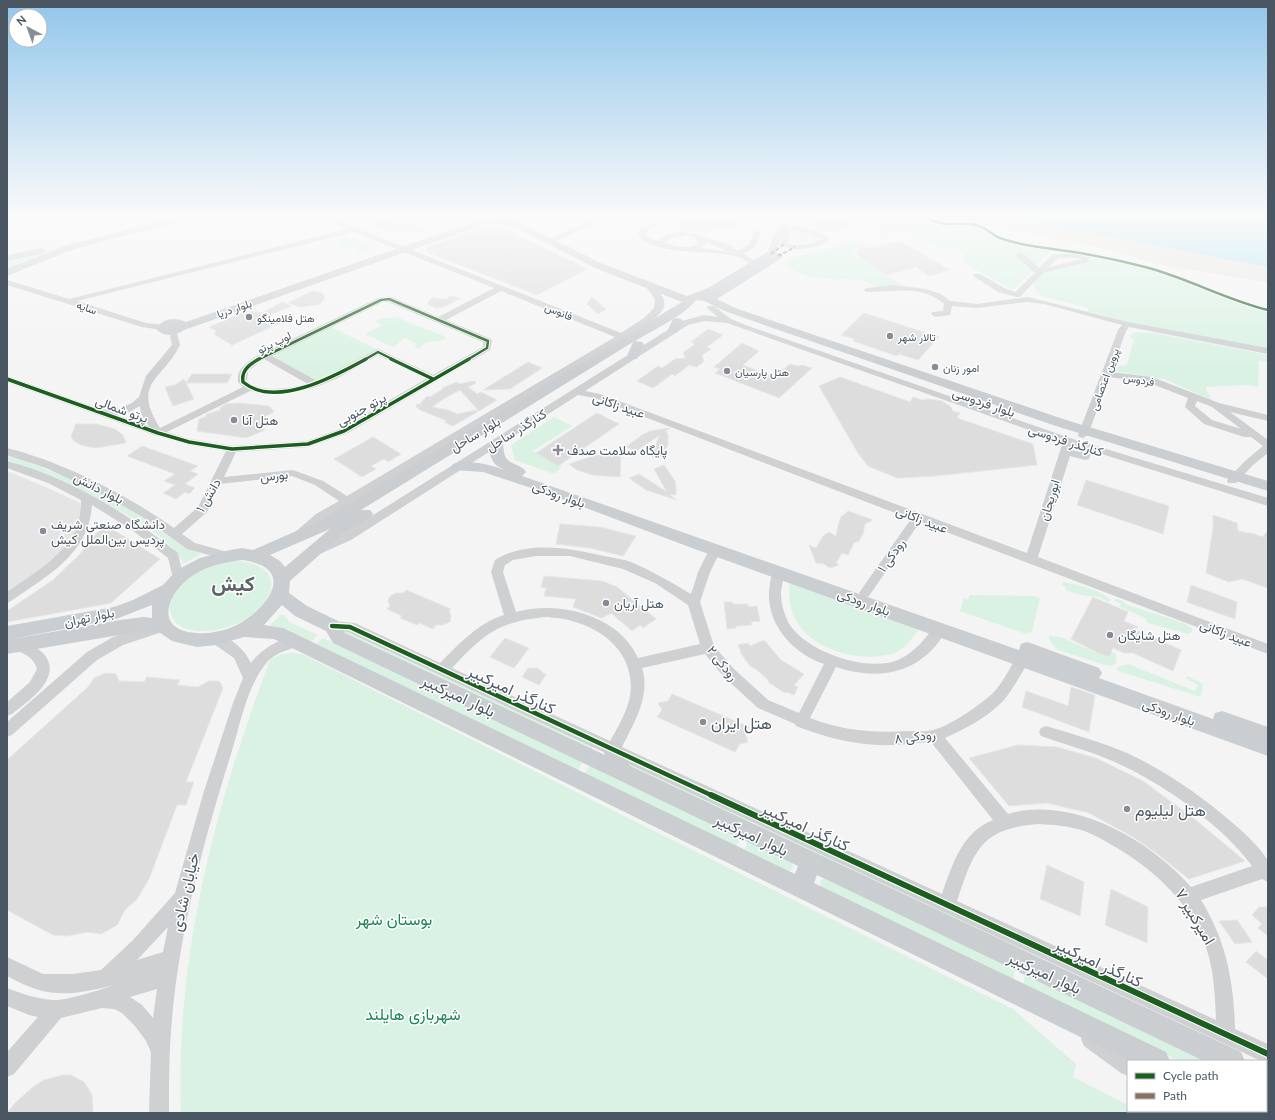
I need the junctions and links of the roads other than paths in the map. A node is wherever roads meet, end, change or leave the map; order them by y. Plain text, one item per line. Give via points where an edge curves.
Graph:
1 (21, 267) edge
2 (204, 267) edge
3 (345, 267) edge
4 (449, 267) edge
5 (602, 267) edge
6 (613, 267) edge
7 (750, 267) edge
8 (756, 267) edge
9 (1034, 267) edge
10 (1044, 267) edge
11 (1057, 267) edge
12 (1039, 272) junction
13 (7, 273) edge
14 (977, 276) dead end
15 (7, 282) edge
16 (649, 286) junction
17 (501, 288) junction
18 (868, 290) dead end
19 (1022, 297) junction
20 (68, 301) junction
21 (701, 302) junction
22 (948, 304) junction
23 (934, 314) dead end
24 (439, 320) junction
25 (728, 321) junction
26 (673, 322) junction
27 (173, 327) junction
28 (1124, 327) junction
29 (635, 328) junction
30 (621, 336) junction
31 (487, 348) joint
32 (636, 350) junction
33 (1268, 351) edge
34 (265, 356) junction
35 (1107, 374) junction
36 (7, 379) edge
37 (433, 380) junction
38 (591, 383) junction
39 (316, 384) junction
40 (248, 388) junction
41 (576, 392) junction
42 (597, 396) junction
43 (535, 397) junction
44 (1193, 397) junction
45 (143, 398) junction
46 (509, 404) junction
47 (1215, 405) junction
48 (100, 412) junction
49 (1268, 418) edge
50 (158, 433) junction
51 (1084, 433) junction
52 (1256, 438) junction
53 (496, 443) junction
54 (1268, 445) edge
55 (1067, 446) junction
56 (1268, 448) edge
57 (232, 449) junction
58 (7, 451) edge
59 (7, 464) edge
60 (495, 466) junction
61 (458, 467) junction
62 (1234, 479) junction
63 (217, 481) junction
64 (1268, 486) edge
65 (1268, 491) edge
66 (87, 498) junction
67 (348, 501) junction
68 (1268, 502) edge
69 (918, 517) junction
70 (175, 534) junction
71 (290, 541) junction
72 (715, 550) junction
73 (308, 555) junction
74 (227, 556) junction
75 (256, 556) junction
76 (1031, 560) junction
77 (778, 572) junction
78 (282, 578) junction
79 (173, 584) junction
80 (864, 593) junction
81 (280, 595) junction
82 (7, 598) edge
83 (694, 602) junction
84 (511, 616) junction
85 (164, 626) junction
86 (332, 626) junction
87 (940, 629) junction
88 (242, 630) junction
89 (216, 638) junction
90 (11, 641) edge
91 (295, 642) junction
92 (708, 648) junction
93 (1268, 649) edge
94 (1023, 659) junction
95 (832, 662) junction
96 (634, 664) junction
97 (442, 670) junction
98 (250, 679) junction
99 (7, 710) edge
100 (801, 722) junction
101 (7, 731) edge
102 (1046, 732) dead end
103 (1268, 735) edge
104 (935, 736) junction
105 (1268, 747) edge
106 (613, 750) junction
107 (622, 772) junction
108 (1005, 822) junction
109 (811, 862) junction
110 (1267, 871) edge
111 (801, 888) junction
112 (1188, 896) junction
113 (181, 899) junction
114 (948, 905) junction
115 (170, 959) junction
116 (7, 966) edge
117 (132, 970) junction
118 (106, 976) junction
119 (167, 977) junction
120 (128, 988) junction
121 (7, 997) edge
122 (101, 999) junction
123 (1048, 1008) junction
124 (56, 1010) junction
125 (1226, 1034) junction
126 (160, 1051) junction
127 (1268, 1054) edge
128 (1155, 1060) edge
129 (1230, 1060) edge
130 (1127, 1065) edge
131 (7, 1068) edge
132 (159, 1113) edge

1 - 13 main road
2 - 20 street
3 - 27 main road, بلوار دریا
4 - 17 street, فانوس
5 - 16 main road
6 - 21 main road
7 - 21 main road, بلوار ساحل via 712,290
8 - 21 main road, بلوار ساحل
9 - 12 street
10 - 12 street
11 - 12 street
12 - 19 street via 1026,286
14 - 19 street via 1001,290
15 - 20 street, سایه
16 - 21 main road
16 - 29 street, کنارگذر ساحل via 660,299 660,303 656,311
17 - 24 street
17 - 30 street, فانوس
18 - 22 street via 911,287 930,293
19 - 22 street via 977,306
19 - 28 street via 1093,315
20 - 27 street, سایه via 145,325
21 - 25 street, کنارگذر فردوسی
21 - 26 main road, بلوار ساحل
21 - 51 main road, بلوار فردوسی
22 - 23 street via 947,313
24 - 31 street, لوپ پرتو via 488,341
24 - 34 street, لوپ پرتو via 394,300 386,299
25 - 26 street via 716,319
25 - 55 street, کنارگذر فردوسی
26 - 29 main road
26 - 32 main road, بلوار ساحل
26 - 43 main road, بلوار ساحل
27 - 45 street via 176,345 151,376
28 - 33 street
28 - 35 street, پروین اعتصامی
29 - 30 street, کنارگذر ساحل
30 - 46 street, کنارگذر ساحل
31 - 37 street, پرتو جنوبی
32 - 38 street, کنارگذر ساحل
32 - 73 main road, بلوار ساحل via 338,530
34 - 39 street, لوپ پرتو
34 - 40 street, لوپ پرتو via 243,372 243,382
35 - 44 street, فردوس via 1149,379
35 - 51 street, پروین اعتصامی
36 - 48 street, پرتو شمالی
37 - 39 street via 378,352
37 - 57 street, پرتو جنوبی via 329,438 308,444
38 - 41 street, کنارگذر ساحل
38 - 42 street
39 - 40 street via 270,392
40 - 50 street
41 - 42 street, عبید زاکانی
41 - 53 street, کنارگذر ساحل
42 - 69 street, عبید زاکانی
43 - 46 main road
43 - 71 main road, بلوار ساحل via 328,523
44 - 47 street, فردوس
44 - 52 street, فردوس via 1190,407 1208,422
45 - 48 street via 128,409
45 - 50 street via 146,414
46 - 67 street, کنارگذر ساحل
47 - 49 street
47 - 52 street, فردوس
48 - 50 street, پرتو شمالی
50 - 57 street, پرتو شمالی via 189,442
51 - 62 main road, بلوار فردوسی
52 - 54 street, فردوس
53 - 60 main road
53 - 61 street, کنارگذر ساحل
55 - 68 street, کنارگذر فردوسی
55 - 76 street, ابوریحان
56 - 62 street
57 - 63 street, دانش ۱
58 - 70 street, بلوار دانش via 48,464 90,483 129,504
59 - 66 street, بلوار دانش
60 - 61 main road, بلوار رودکی
60 - 72 main road, بلوار رودکی via 554,492
60 - 80 main road, بلوار رودکی via 516,470 567,487
61 - 73 street, کنارگذر ساحل via 347,537
62 - 64 main road, بلوار فردوسی
62 - 65 main road, بلوار فردوسی
63 - 67 street, بورس via 293,473 319,483
63 - 70 street, دانش ۱ via 204,509
66 - 79 street, بلوار دانش via 132,525 174,556
66 - 82 street, بلوار دانش via 85,522 77,539 50,567
67 - 71 street, کنارگذر ساحل via 320,517
69 - 76 street, عبید زاکانی
69 - 80 street, رودکی ۱
70 - 74 street, بلوار دانش via 190,546
71 - 75 main road, بلوار ساحل
72 - 77 main road, بلوار رودکی
72 - 83 street
73 - 78 main road, بلوار ساحل
74 - 75 main road
74 - 79 main road via 197,566
75 - 78 main road via 276,565
76 - 93 street, عبید زاکانی
77 - 87 main road, بلوار رودکی
77 - 95 street via 775,596 777,613 782,625 804,648
78 - 81 main road
79 - 85 main road via 162,600 159,612
79 - 90 main road, بلوار تهران via 139,604 116,613
80 - 103 main road, بلوار رودکی via 1056,658
81 - 86 main road, بلوار امیرکبیر via 301,611
81 - 88 main road via 263,617
83 - 84 street via 659,580 626,565 570,552 536,552 510,556 499,563 497,572
83 - 92 street, رودکی ۲
84 - 96 street via 556,613 580,617 598,624 614,635 626,648
84 - 97 street via 475,637
85 - 89 main road via 173,634 185,638
85 - 90 main road, بلوار تهران via 120,626
85 - 101 street via 118,642 92,656
86 - 97 street, کنارگذر امیرکبیر via 350,627
86 - 107 main road, بلوار امیرکبیر via 339,638
87 - 94 main road, بلوار رودکی
87 - 95 street via 917,654 904,663 888,668 849,666
88 - 89 main road
88 - 91 main road, بلوار امیرکبیر via 277,633
89 - 98 street via 238,651
90 - 99 street via 33,651 44,663 37,684
91 - 98 street, خیابان شادی via 270,652 259,662
91 - 111 main road, بلوار امیرکبیر
92 - 96 street
92 - 100 street, رودکی ۲ via 729,673 763,704
94 - 104 street, رودکی ۸ via 999,696 967,720
94 - 105 main road, بلوار رودکی
95 - 100 street
96 - 106 street via 638,683 635,704
97 - 106 street, کنارگذر امیرکبیر
98 - 113 street, خیابان شادی via 218,768
100 - 104 street, رودکی ۸ via 822,729 880,740
102 - 110 street via 1132,762 1170,785 1212,816 1246,846
104 - 108 street
106 - 107 main road
106 - 114 street, کنارگذر امیرکبیر
107 - 109 main road, بلوار امیرکبیر
108 - 112 street, امیرکبیر ۷ via 1042,816 1084,824 1108,834 1145,859 1175,882
108 - 114 street, امیرکبیر ۷ via 983,835 966,854
109 - 111 main road
109 - 129 main road, بلوار امیرکبیر
110 - 112 street
111 - 123 main road, بلوار امیرکبیر
112 - 125 street, امیرکبیر ۷ via 1208,930 1220,963 1224,979
113 - 115 street, خیابان شادی
113 - 118 street via 139,946
114 - 125 street, کنارگذر امیرکبیر
115 - 117 street
115 - 119 street, خیابان شادی
116 - 118 street via 43,983 67,984
117 - 118 street
117 - 120 street via 134,976
119 - 120 street
119 - 126 street, خیابان شادی
120 - 122 street
121 - 124 street via 29,1006
122 - 124 street
122 - 126 street via 115,1000 136,1012 146,1023
123 - 128 main road, بلوار امیرکبیر
123 - 130 street
124 - 131 street
125 - 127 street, کنارگذر امیرکبیر
126 - 132 street, خیابان شادی

